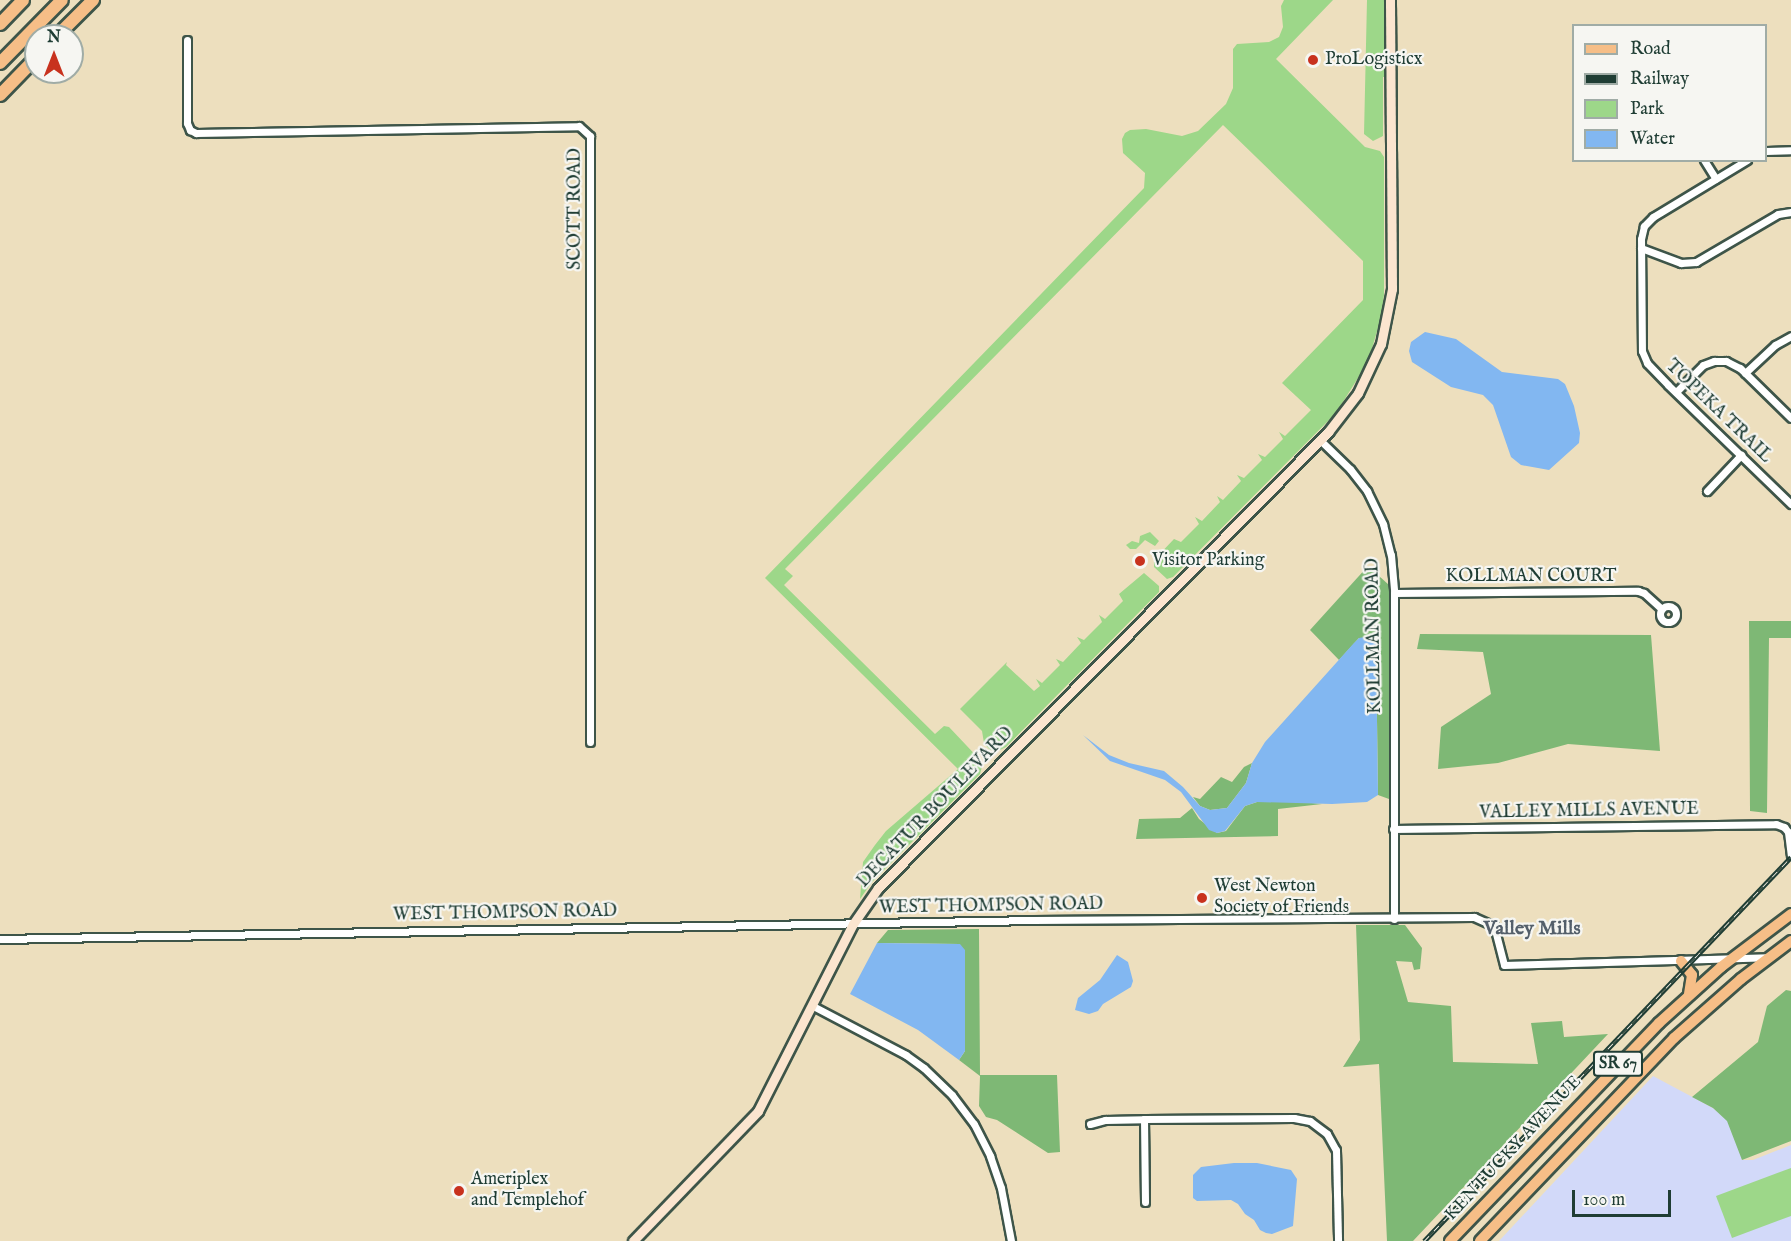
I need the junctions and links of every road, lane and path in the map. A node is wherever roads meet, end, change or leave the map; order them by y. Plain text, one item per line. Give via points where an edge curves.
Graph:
1 (23, 0) edge
2 (62, 0) edge
3 (93, 0) edge
4 (1390, 0) edge
5 (0, 24) edge
6 (69, 24) edge
7 (187, 40) dead end
8 (0, 63) edge
9 (24, 70) edge
10 (0, 95) edge
11 (1791, 150) edge
12 (1767, 151) edge
13 (1705, 162) edge
14 (1744, 162) edge
15 (1716, 179) junction
16 (1791, 212) edge
17 (1641, 248) junction
18 (1791, 336) edge
19 (1745, 373) junction
20 (1676, 393) junction
21 (1791, 418) edge
22 (1320, 440) junction
23 (1741, 455) junction
24 (1707, 491) dead end
25 (1791, 504) edge
26 (1394, 593) junction
27 (1662, 609) dead end
28 (591, 742) dead end
29 (1394, 829) junction
30 (1791, 855) edge
31 (1791, 914) edge
32 (1394, 919) junction
33 (854, 924) junction
34 (0, 939) edge
35 (1791, 941) edge
36 (1769, 957) junction
37 (1732, 959) junction
38 (1681, 961) junction
39 (1689, 995) junction
40 (813, 1006) junction
41 (1144, 1119) junction
42 (1090, 1124) dead end
43 (1145, 1202) dead end
44 (633, 1241) edge
45 (1011, 1241) edge
46 (1338, 1241) edge
47 (1450, 1241) edge
48 (1480, 1241) edge

1 - 5 highway
2 - 8 highway
3 - 6 highway
4 - 22 street via 1390,307 1382,344 1368,375 1346,411
7 - 28 street, SCOTT ROAD via 187,123 196,133 579,126 590,136
9 - 10 highway
11 - 12 street
13 - 15 street
14 - 15 street
15 - 17 street, TOPEKA TRAIL via 1644,226
16 - 17 street via 1778,214 1696,262 1681,263
17 - 20 street, TOPEKA TRAIL via 1643,353 1649,366
18 - 19 street via 1775,345
19 - 20 street via 1729,362 1710,362
19 - 21 street
20 - 23 street, TOPEKA TRAIL
22 - 26 street, KOLLMAN ROAD via 1358,478 1377,509 1389,544
22 - 33 street, DECATUR BOULEVARD via 883,883
23 - 24 street
23 - 25 street, TOPEKA TRAIL
26 - 27 street, KOLLMAN COURT via 1638,591
26 - 29 street, KOLLMAN ROAD
29 - 30 street, VALLEY MILLS AVENUE via 1767,824 1784,827 1789,834
29 - 32 street, KOLLMAN ROAD
31 - 37 main road, KENTUCKY AVENUE / SR 67
32 - 33 street, WEST THOMPSON ROAD
32 - 38 street, WEST THOMPSON ROAD via 1474,917 1489,922 1497,933 1504,965
33 - 34 street, WEST THOMPSON ROAD
33 - 40 street, DECATUR BOULEVARD
35 - 36 main road, SR 67
36 - 37 street, WEST THOMPSON ROAD
36 - 48 main road, SR 67 via 1655,1057
37 - 38 street, WEST THOMPSON ROAD
37 - 39 main road, KENTUCKY AVENUE / SR 67
38 - 39 main road via 1692,975
39 - 47 main road, KENTUCKY AVENUE / SR 67
40 - 44 street, DECATUR BOULEVARD via 754,1117
40 - 45 street via 906,1055 952,1095 974,1124 990,1156
41 - 42 street
41 - 43 street
41 - 46 street via 1294,1118 1315,1124 1330,1139 1337,1156

